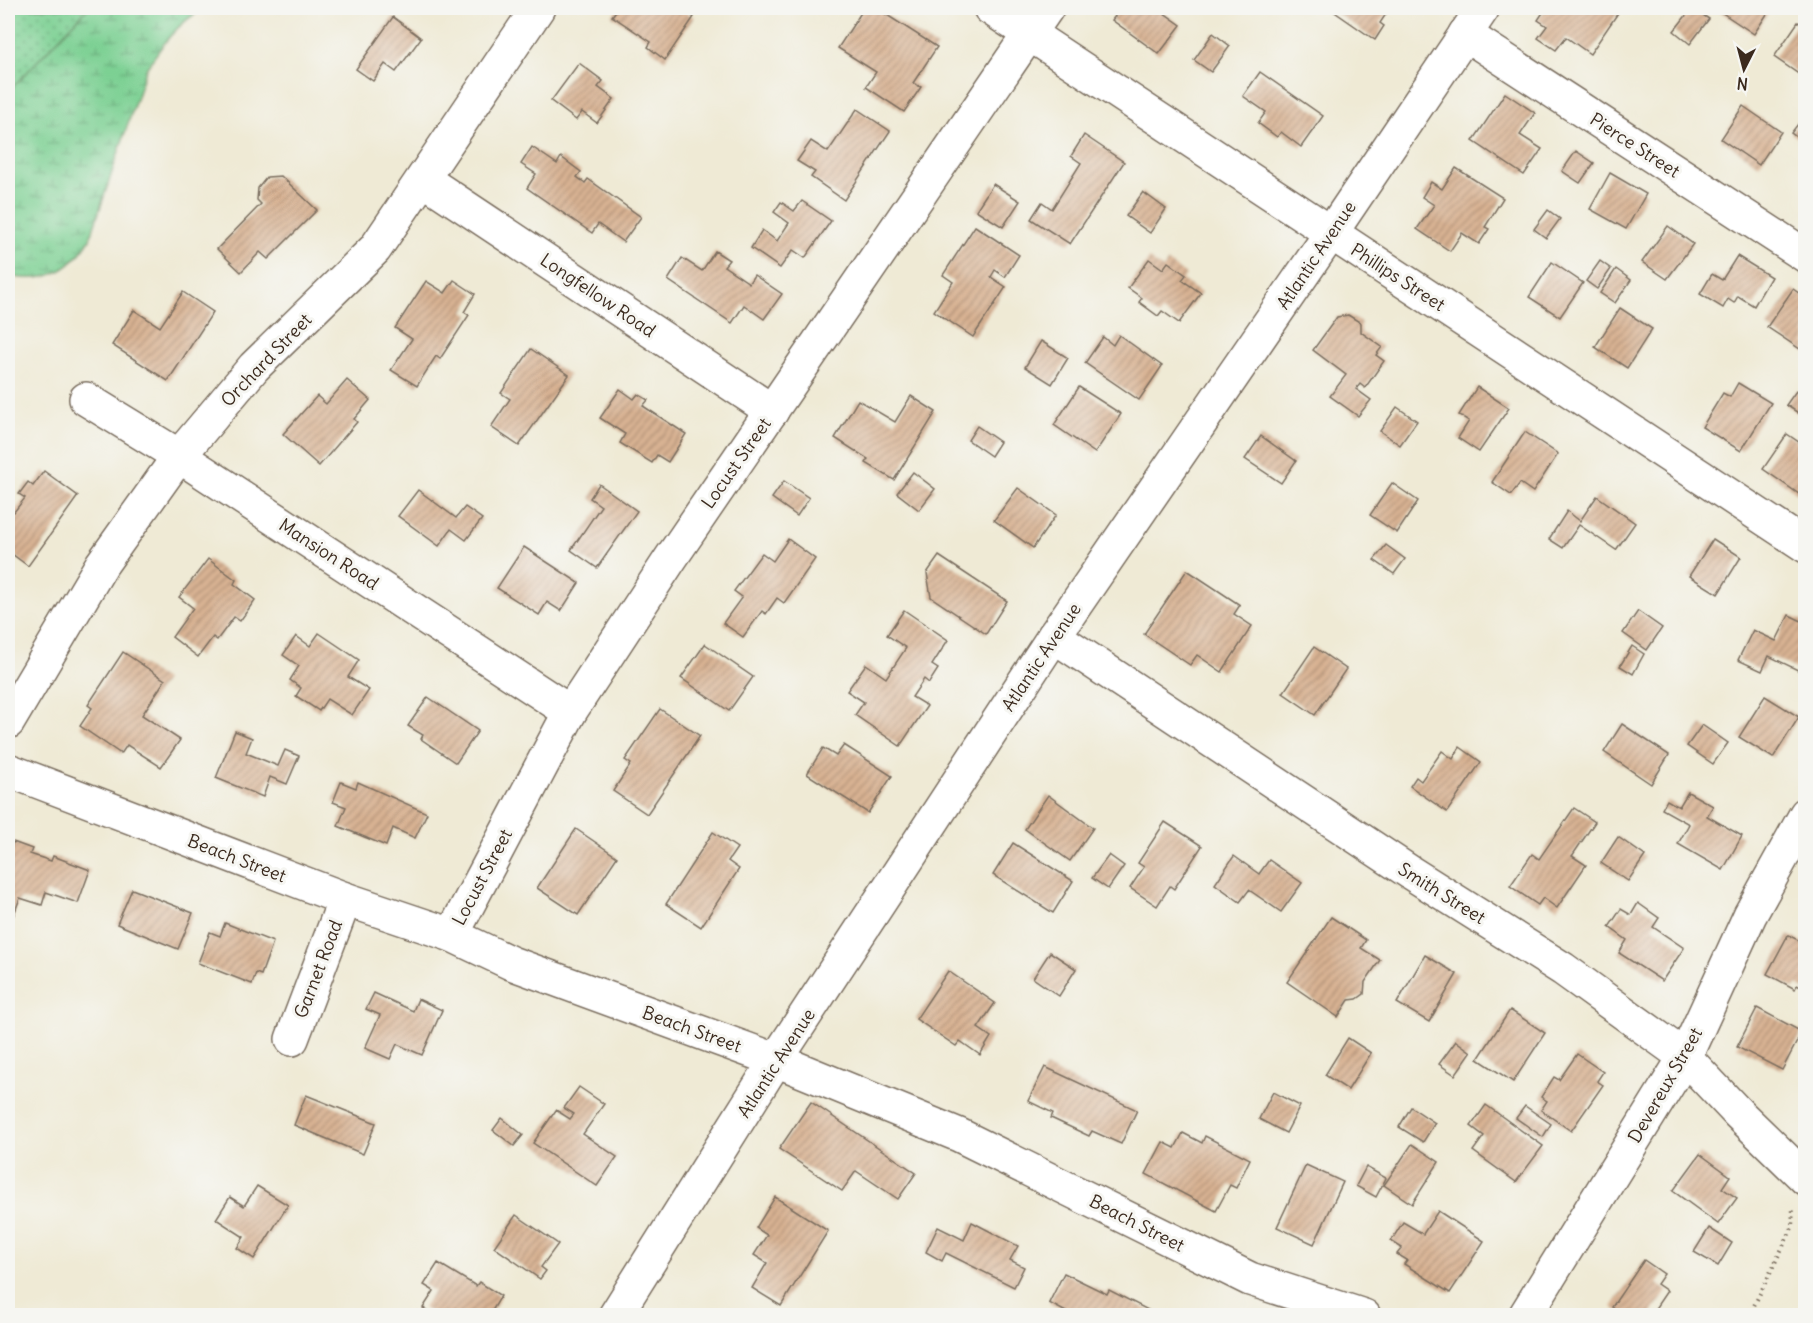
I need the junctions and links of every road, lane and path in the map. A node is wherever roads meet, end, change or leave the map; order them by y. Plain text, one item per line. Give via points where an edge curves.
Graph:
1 (538, 8) edge
2 (990, 8) edge
3 (1483, 8) edge
4 (1038, 21) edge
5 (1465, 34) junction
6 (423, 179) junction
7 (1331, 233) junction
8 (1806, 256) edge
9 (86, 399) dead end
10 (772, 411) junction
11 (179, 456) junction
12 (1806, 546) edge
13 (1054, 636) junction
14 (570, 712) junction
15 (8, 722) edge
16 (8, 770) edge
17 (1806, 814) edge
18 (345, 899) junction
19 (452, 935) junction
20 (292, 1039) dead end
21 (1685, 1057) junction
22 (777, 1060) junction
23 (1801, 1174) edge
24 (615, 1316) edge
25 (1364, 1316) edge
26 (1525, 1316) edge
27 (1749, 1316) edge

1 - 6 street, Orchard Street
2 - 4 street, Phillips Street
3 - 5 street, Atlantic Avenue
4 - 7 street, Phillips Street
4 - 10 street, Locust Street
5 - 7 street, Atlantic Avenue
5 - 8 street, Pierce Street
6 - 10 street, Longfellow Road
6 - 11 street, Orchard Street via 375,249 254,367
7 - 12 street, Phillips Street
7 - 13 street, Atlantic Avenue
9 - 11 street, Mansion Road
10 - 14 street, Locust Street
11 - 14 street, Mansion Road
11 - 15 street, Orchard Street via 102,564
13 - 21 street, Smith Street via 1563,969
13 - 22 street, Atlantic Avenue
14 - 19 street, Locust Street
16 - 18 street, Beach Street
17 - 21 street, Devereux Street via 1750,915
18 - 19 street, Beach Street
18 - 20 street, Garnet Road
19 - 22 street, Beach Street via 511,963
21 - 23 street, Smith Street
21 - 26 street, Devereux Street
22 - 24 street, Atlantic Avenue
22 - 25 street, Beach Street via 958,1135 1250,1280
23 - 27 path via 1792,1228

